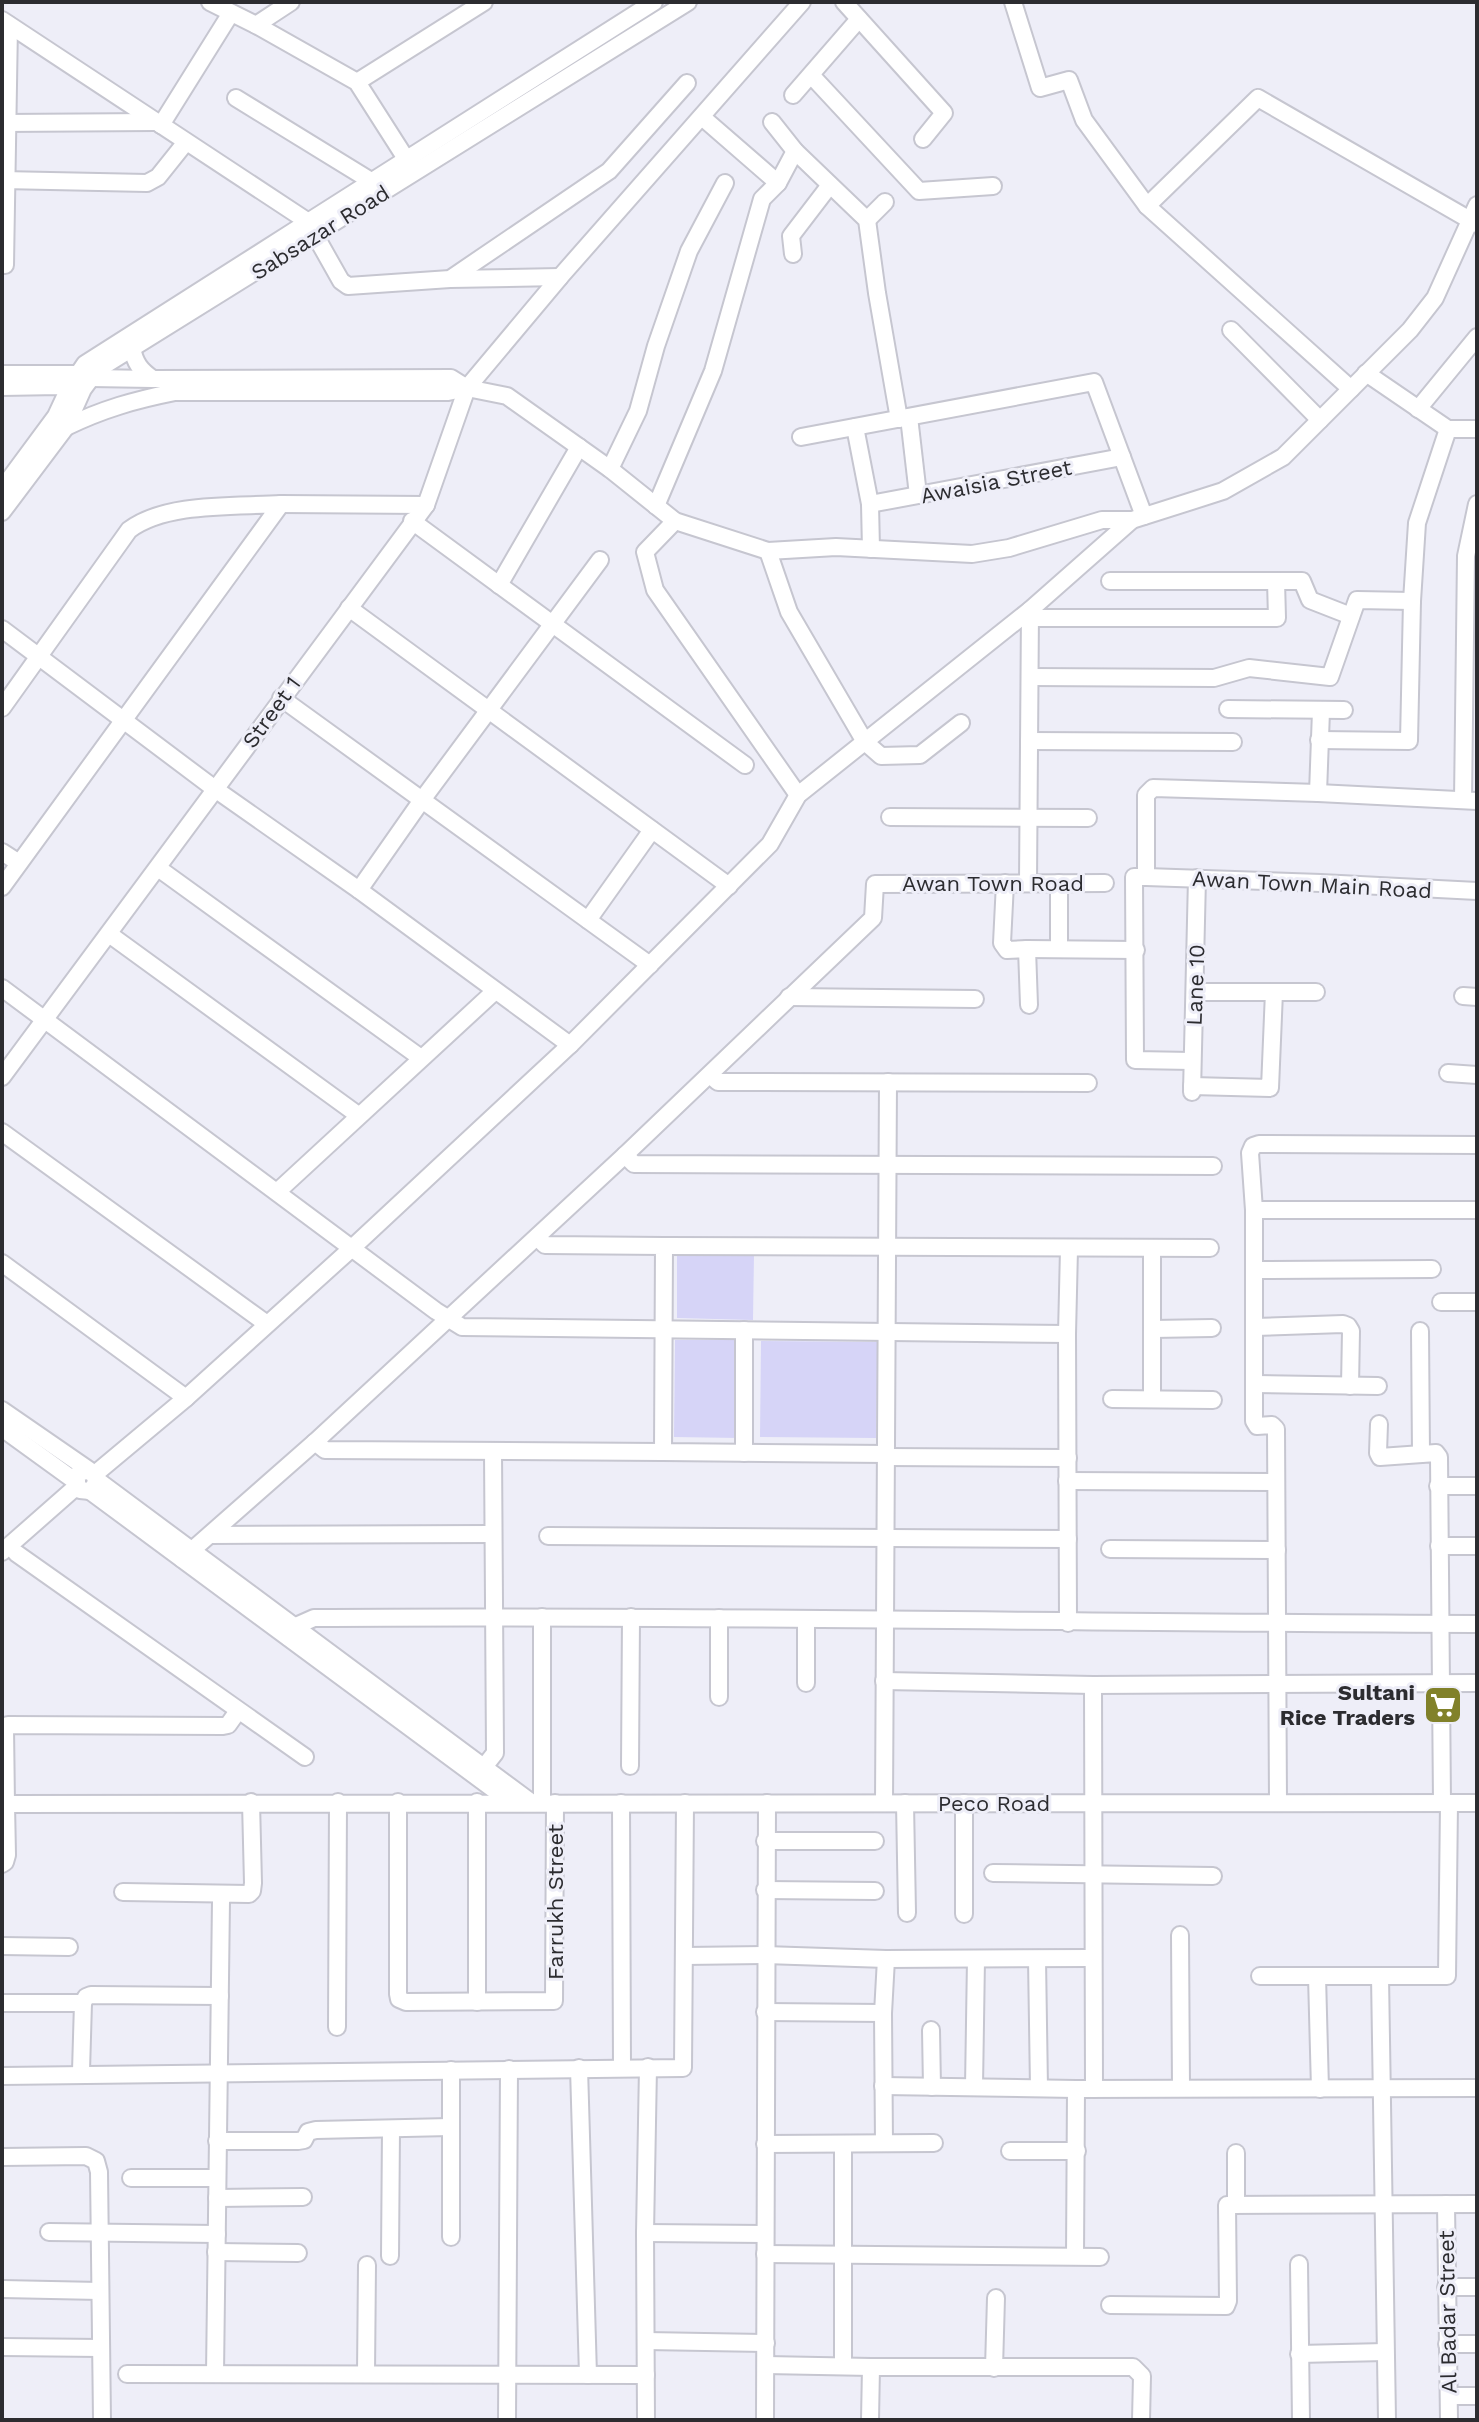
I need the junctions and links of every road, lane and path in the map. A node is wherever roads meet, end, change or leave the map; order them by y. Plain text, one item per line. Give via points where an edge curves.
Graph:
1 (210, 2) edge
2 (291, 2) edge
3 (484, 2) edge
4 (654, 2) edge
5 (688, 2) edge
6 (802, 2) edge
7 (844, 2) edge
8 (1013, 2) edge
9 (231, 13) junction
10 (859, 19) junction
11 (5, 22) edge
12 (256, 25) junction
13 (5, 66) edge
14 (811, 75) junction
15 (357, 82) junction
16 (687, 83) dead end
17 (793, 95) dead end
18 (236, 98) dead end
19 (702, 117) junction
20 (464, 121) junction
21 (772, 122) dead end
22 (5, 123) edge
23 (159, 124) junction
24 (474, 136) junction
25 (923, 139) dead end
26 (186, 142) junction
27 (795, 151) junction
28 (406, 158) junction
29 (415, 173) junction
30 (4, 180) edge
31 (371, 181) junction
32 (725, 183) dead end
33 (778, 183) junction
34 (830, 185) junction
35 (993, 186) dead end
36 (885, 202) dead end
37 (1147, 206) junction
38 (1475, 216) edge
39 (867, 220) junction
40 (313, 229) junction
41 (793, 254) dead end
42 (5, 265) dead end
43 (560, 277) junction
44 (450, 279) junction
45 (1231, 330) dead end
46 (1477, 337) edge
47 (132, 348) junction
48 (1366, 373) junction
49 (2, 374) edge
50 (153, 379) junction
51 (80, 382) junction
52 (2, 387) edge
53 (467, 388) junction
54 (1351, 389) junction
55 (1418, 409) junction
56 (904, 418) junction
57 (1320, 420) junction
58 (66, 427) junction
59 (855, 427) junction
60 (1448, 429) junction
61 (1477, 429) edge
62 (801, 437) dead end
63 (579, 447) junction
64 (1122, 457) junction
65 (610, 469) junction
66 (2, 489) edge
67 (918, 495) junction
68 (281, 504) junction
69 (870, 504) junction
70 (1477, 504) edge
71 (426, 505) junction
72 (656, 506) junction
73 (2, 512) edge
74 (1138, 518) junction
75 (412, 521) junction
76 (675, 521) junction
77 (871, 549) junction
78 (768, 551) junction
79 (1472, 556) edge
80 (600, 560) dead end
81 (1110, 581) dead end
82 (1276, 581) junction
83 (499, 585) junction
84 (1412, 601) junction
85 (349, 608) junction
86 (1030, 614) junction
87 (1351, 616) junction
88 (553, 624) junction
89 (2, 629) edge
90 (1471, 649) edge
91 (39, 657) junction
92 (1030, 677) junction
93 (281, 698) junction
94 (2, 708) edge
95 (1228, 709) dead end
96 (1344, 710) dead end
97 (488, 711) junction
98 (1321, 711) junction
99 (125, 720) junction
100 (961, 723) dead end
101 (1319, 740) junction
102 (1029, 741) junction
103 (865, 742) junction
104 (1233, 742) dead end
105 (745, 765) dead end
106 (215, 789) junction
107 (1318, 793) junction
108 (798, 795) junction
109 (422, 800) junction
110 (1470, 801) edge
111 (890, 817) dead end
112 (1028, 818) junction
113 (1088, 818) dead end
114 (652, 830) junction
115 (2, 852) edge
116 (19, 863) junction
117 (158, 868) junction
118 (1146, 877) junction
119 (1197, 878) junction
120 (1005, 883) junction
121 (1028, 883) junction
122 (1059, 883) junction
123 (1105, 883) dead end
124 (729, 886) junction
125 (2, 887) edge
126 (359, 890) junction
127 (1477, 891) edge
128 (588, 920) junction
129 (109, 934) junction
130 (1027, 949) junction
131 (1059, 949) junction
132 (1136, 950) junction
133 (650, 965) junction
134 (2, 988) edge
135 (495, 991) junction
136 (1196, 992) junction
137 (1274, 992) junction
138 (1316, 992) dead end
139 (789, 997) junction
140 (975, 999) dead end
141 (1029, 1005) dead end
142 (44, 1019) junction
143 (570, 1045) junction
144 (421, 1058) junction
145 (1192, 1061) junction
146 (1448, 1073) dead end
147 (710, 1075) junction
148 (1477, 1075) edge
149 (2, 1077) edge
150 (888, 1082) junction
151 (1088, 1083) dead end
152 (358, 1115) junction
153 (2, 1132) edge
154 (1477, 1145) edge
155 (625, 1155) junction
156 (889, 1165) junction
157 (1213, 1166) dead end
158 (277, 1192) junction
159 (1254, 1210) junction
160 (1477, 1210) edge
161 (537, 1237) junction
162 (664, 1246) junction
163 (352, 1248) junction
164 (888, 1248) junction
165 (1152, 1248) junction
166 (1210, 1248) dead end
167 (1069, 1249) junction
168 (2, 1263) edge
169 (1432, 1269) dead end
170 (1254, 1270) junction
171 (1441, 1302) dead end
172 (1477, 1302) edge
173 (447, 1319) junction
174 (267, 1324) junction
175 (1254, 1327) junction
176 (1212, 1328) dead end
177 (665, 1329) junction
178 (1153, 1329) junction
179 (744, 1330) junction
180 (1420, 1331) dead end
181 (886, 1332) junction
182 (1067, 1334) junction
183 (1255, 1384) junction
184 (1350, 1386) junction
185 (1378, 1386) dead end
186 (186, 1398) junction
187 (1112, 1399) dead end
188 (1152, 1399) junction
189 (1213, 1400) dead end
190 (2, 1410) edge
191 (1379, 1424) dead end
192 (2, 1428) edge
193 (315, 1442) junction
194 (493, 1451) junction
195 (663, 1452) junction
196 (744, 1453) junction
197 (1421, 1454) junction
198 (887, 1456) junction
199 (1068, 1458) junction
200 (1067, 1481) junction
201 (87, 1482) junction
202 (1275, 1482) junction
203 (1438, 1486) junction
204 (1477, 1486) edge
205 (493, 1534) junction
206 (210, 1535) junction
207 (548, 1536) dead end
208 (886, 1537) junction
209 (1068, 1539) junction
210 (1439, 1546) junction
211 (1477, 1546) edge
212 (1110, 1549) dead end
213 (1277, 1550) junction
214 (9, 1553) edge
215 (187, 1554) junction
216 (2, 1566) edge
217 (493, 1617) junction
218 (542, 1617) junction
219 (631, 1617) junction
220 (719, 1618) junction
221 (806, 1620) junction
222 (886, 1620) junction
223 (1068, 1623) junction
224 (1278, 1623) junction
225 (1441, 1623) junction
226 (1477, 1624) edge
227 (292, 1632) junction
228 (884, 1681) junction
229 (806, 1683) dead end
230 (1278, 1683) junction
231 (1441, 1683) junction
232 (1477, 1683) edge
233 (1093, 1685) junction
234 (719, 1697) dead end
235 (238, 1711) junction
236 (305, 1757) dead end
237 (630, 1766) dead end
238 (481, 1771) junction
239 (251, 1802) junction
240 (338, 1802) junction
241 (398, 1802) junction
242 (477, 1802) junction
243 (512, 1803) junction
244 (543, 1803) junction
245 (621, 1803) junction
246 (685, 1803) junction
247 (767, 1803) junction
248 (884, 1803) junction
249 (905, 1803) junction
250 (964, 1803) junction
251 (1094, 1803) junction
252 (1278, 1803) junction
253 (1445, 1803) junction
254 (1477, 1803) edge
255 (4, 1804) edge
256 (765, 1841) junction
257 (875, 1841) dead end
258 (2, 1864) edge
259 (993, 1873) dead end
260 (1095, 1874) junction
261 (1213, 1876) dead end
262 (765, 1890) junction
263 (875, 1891) dead end
264 (123, 1892) dead end
265 (224, 1895) junction
266 (907, 1913) dead end
267 (964, 1914) dead end
268 (1180, 1935) dead end
269 (2, 1946) edge
270 (69, 1947) dead end
271 (765, 1955) junction
272 (685, 1956) junction
273 (1092, 1958) junction
274 (886, 1959) junction
275 (976, 1959) junction
276 (1037, 1959) junction
277 (1260, 1976) dead end
278 (1317, 1976) junction
279 (1380, 1976) junction
280 (220, 1996) junction
281 (477, 2002) junction
282 (2, 2003) edge
283 (83, 2003) junction
284 (765, 2012) junction
285 (883, 2013) junction
286 (337, 2027) dead end
287 (931, 2030) dead end
288 (648, 2067) junction
289 (579, 2068) junction
290 (622, 2068) junction
291 (509, 2069) junction
292 (451, 2070) junction
293 (81, 2071) dead end
294 (217, 2074) junction
295 (2, 2076) edge
296 (883, 2086) junction
297 (932, 2087) junction
298 (974, 2087) junction
299 (1039, 2088) junction
300 (1181, 2088) junction
301 (1477, 2088) edge
302 (1076, 2089) junction
303 (1094, 2089) junction
304 (1320, 2089) junction
305 (1382, 2089) junction
306 (450, 2127) junction
307 (391, 2129) junction
308 (217, 2141) junction
309 (884, 2143) junction
310 (934, 2143) dead end
311 (765, 2144) junction
312 (843, 2145) junction
313 (1010, 2151) dead end
314 (1077, 2151) junction
315 (1236, 2153) dead end
316 (2, 2157) edge
317 (131, 2178) dead end
318 (217, 2178) junction
319 (303, 2197) dead end
320 (217, 2198) junction
321 (1383, 2204) junction
322 (1446, 2204) junction
323 (1477, 2204) edge
324 (1236, 2205) junction
325 (49, 2232) dead end
326 (645, 2233) junction
327 (100, 2234) junction
328 (217, 2234) junction
329 (765, 2234) junction
330 (451, 2237) dead end
331 (216, 2252) junction
332 (298, 2253) dead end
333 (765, 2254) junction
334 (844, 2255) junction
335 (390, 2256) dead end
336 (1075, 2256) junction
337 (1100, 2257) dead end
338 (1299, 2264) dead end
339 (367, 2265) dead end
340 (1446, 2287) junction
341 (1477, 2287) edge
342 (2, 2289) edge
343 (100, 2291) junction
344 (996, 2298) dead end
345 (1110, 2305) dead end
346 (646, 2341) junction
347 (766, 2343) junction
348 (1447, 2344) junction
349 (1477, 2344) edge
350 (2, 2347) edge
351 (101, 2348) junction
352 (1385, 2352) junction
353 (1299, 2354) junction
354 (766, 2365) junction
355 (843, 2366) junction
356 (871, 2367) junction
357 (994, 2368) junction
358 (127, 2374) dead end
359 (215, 2374) junction
360 (366, 2374) junction
361 (508, 2374) junction
362 (588, 2375) junction
363 (646, 2375) junction
364 (1449, 2396) junction
365 (1477, 2396) edge
366 (102, 2420) edge
367 (507, 2420) edge
368 (646, 2420) edge
369 (765, 2420) edge
370 (870, 2420) edge
371 (1141, 2420) edge
372 (1301, 2420) edge
373 (1387, 2420) edge
374 (1449, 2420) edge

1 - 9 street
2 - 12 street
3 - 15 street
4 - 20 street
5 - 24 street, Sabsazar Road
6 - 19 street, Street 1
7 - 10 street
8 - 37 street via 1040,88 1069,80 1084,120
9 - 12 street
9 - 23 street
10 - 14 street
10 - 25 street via 944,113
11 - 13 street
11 - 23 street
12 - 15 street
13 - 22 street
14 - 17 street
14 - 35 street via 919,191
15 - 28 street
16 - 44 street via 609,171
18 - 31 street
19 - 33 street
19 - 43 street, Street 1
20 - 24 street
20 - 28 street
21 - 27 street
22 - 23 street
22 - 30 street
23 - 26 street
24 - 29 street, Sabsazar Road
26 - 30 street via 147,183
26 - 40 street
27 - 33 street
27 - 34 street
28 - 29 street
28 - 31 street
29 - 40 street, Sabsazar Road
30 - 42 street
31 - 40 street
32 - 65 street via 689,251 638,411
33 - 72 street via 762,199 713,371
34 - 39 street
34 - 41 street via 791,236
36 - 39 street
37 - 38 street via 1258,98
37 - 54 street
38 - 48 street via 1435,298
39 - 56 street
40 - 44 street via 348,286
40 - 47 street, Sabsazar Road
40 - 51 street via 85,364
43 - 44 street
43 - 53 street, Street 1
45 - 57 street
46 - 55 street
47 - 50 street via 135,361
47 - 51 street, Sabsazar Road
48 - 54 street
48 - 55 street
49 - 51 street
50 - 51 street
50 - 53 street via 451,378
51 - 52 street
51 - 58 street, Sabsazar Road
51 - 66 street
53 - 58 street via 175,392 132,400
53 - 63 street via 507,396
53 - 71 street, Street 1
54 - 57 street
55 - 60 street
56 - 59 street
56 - 64 street via 1094,382
56 - 67 street
57 - 74 street via 1283,457 1223,491
58 - 73 street, Sabsazar Road
59 - 62 street
59 - 69 street
60 - 61 street
60 - 84 street via 1417,523
63 - 65 street
63 - 83 street
64 - 67 street, Awaisia Street
64 - 74 street
65 - 72 street
67 - 69 street, Awaisia Street
68 - 71 street
68 - 91 street via 178,510 141,521 129,530
68 - 99 street
69 - 77 street
70 - 79 street
71 - 75 street, Street 1
72 - 76 street
74 - 77 street via 1102,520 972,554
74 - 86 street
75 - 83 street
75 - 85 street, Street 1
76 - 78 street
76 - 108 street via 645,552 655,590
77 - 78 street
78 - 103 street via 789,612
79 - 90 street
80 - 88 street
81 - 82 street
82 - 86 street via 1277,618
82 - 87 street via 1302,581 1310,600
83 - 88 street
84 - 87 street via 1357,600
84 - 101 street via 1409,741
85 - 93 street, Street 1
85 - 97 street
86 - 92 street
86 - 103 street
87 - 92 street via 1330,677 1249,668 1214,678
88 - 97 street
88 - 105 street
89 - 91 street
90 - 110 street
91 - 94 street
91 - 99 street
92 - 102 street
93 - 106 street, Street 1
93 - 109 street
95 - 98 street
96 - 98 street
97 - 109 street
97 - 114 street
98 - 101 street
99 - 106 street
99 - 116 street
100 - 103 street via 920,755 881,756
101 - 107 street
102 - 104 street
102 - 112 street
103 - 108 street
106 - 117 street, Street 1
106 - 126 street
107 - 110 street
107 - 118 street via 1148,790
108 - 124 street via 770,844
109 - 126 street
109 - 128 street
111 - 112 street
112 - 113 street
112 - 121 street
114 - 124 street
114 - 128 street
115 - 116 street
116 - 125 street
117 - 129 street, Street 1
117 - 144 street
118 - 119 street, Awan Town Main Road
118 - 132 street via 1134,877
119 - 127 street, Awan Town Main Road
119 - 136 street, Lane 10
120 - 121 street, Awan Town Road
120 - 130 street via 1002,943 1007,950
120 - 139 street, Awan Town Road via 875,884 873,918
121 - 122 street, Awan Town Road
122 - 123 street, Awan Town Road
122 - 131 street
124 - 133 street
126 - 135 street
128 - 133 street
129 - 142 street, Street 1
129 - 152 street
130 - 131 street
130 - 141 street
131 - 132 street
132 - 145 street via 1135,1060
133 - 143 street
134 - 142 street
135 - 143 street
135 - 144 street
136 - 137 street
136 - 145 street, Lane 10
137 - 138 street
137 - 145 street, Lane 10 via 1270,1088 1192,1089
139 - 140 street
139 - 147 street
142 - 149 street, Street 1
142 - 158 street
143 - 163 street
144 - 152 street
146 - 148 street
147 - 150 street via 718,1082
147 - 155 street
150 - 151 street
150 - 156 street
152 - 158 street
153 - 174 street
154 - 159 street via 1259,1144 1250,1153
155 - 156 street via 634,1164
155 - 161 street
156 - 157 street
156 - 164 street
158 - 163 street
159 - 160 street
159 - 170 street
161 - 162 street via 545,1245
161 - 173 street
162 - 164 street
162 - 177 street
163 - 173 street
163 - 174 street
164 - 167 street
164 - 181 street
165 - 166 street
165 - 167 street
165 - 178 street
167 - 182 street
168 - 186 street
169 - 170 street
170 - 175 street
171 - 172 street
173 - 177 street via 470,1328
173 - 193 street
174 - 186 street
175 - 183 street
175 - 184 street via 1348,1326
176 - 178 street
177 - 179 street
177 - 195 street
178 - 188 street
179 - 181 street
179 - 196 street
180 - 197 street
181 - 182 street
181 - 198 street
182 - 199 street
183 - 184 street
183 - 202 street via 1255,1424 1276,1429
184 - 185 street
186 - 201 street
187 - 188 street
188 - 189 street
190 - 201 street
191 - 197 street via 1380,1457
192 - 201 street
193 - 194 street via 325,1450
193 - 206 street
194 - 195 street
194 - 205 street
195 - 196 street
196 - 198 street
197 - 203 street via 1438,1455
198 - 199 street
198 - 208 street
199 - 200 street
200 - 202 street
200 - 209 street
201 - 214 street
201 - 215 street
202 - 213 street
203 - 204 street
203 - 210 street
205 - 206 street
205 - 217 street
206 - 215 street
207 - 208 street
208 - 209 street
208 - 222 street
209 - 223 street
210 - 211 street
210 - 225 street
212 - 213 street
213 - 224 street
214 - 216 street
214 - 235 street
215 - 227 street
217 - 218 street
217 - 227 street via 314,1618
217 - 238 street via 495,1753
218 - 219 street
218 - 244 street, Farrukh Street
219 - 220 street
219 - 237 street
220 - 221 street
220 - 234 street
221 - 222 street
221 - 229 street
222 - 223 street
222 - 228 street
223 - 224 street
224 - 225 street
224 - 230 street
225 - 226 street
225 - 231 street
227 - 238 street
228 - 233 street
228 - 248 street
230 - 231 street
230 - 233 street
230 - 252 street
231 - 232 street
231 - 253 street
233 - 251 street
235 - 236 street
235 - 255 street via 223,1726 8,1725
238 - 243 street
238 - 244 street
239 - 240 street, Peco Road
239 - 255 street, Peco Road
239 - 265 street via 252,1891
240 - 241 street, Peco Road
240 - 286 street
241 - 242 street, Peco Road
241 - 281 street via 399,1999
242 - 243 street, Peco Road
242 - 281 street
243 - 244 street, Peco Road
244 - 245 street, Peco Road
244 - 281 street, Farrukh Street via 554,2001
245 - 246 street, Peco Road
245 - 290 street
246 - 247 street, Peco Road
246 - 272 street
247 - 248 street, Peco Road
247 - 256 street
248 - 249 street, Peco Road
249 - 250 street, Peco Road
249 - 266 street
250 - 251 street, Peco Road
250 - 267 street
251 - 252 street, Peco Road
251 - 260 street
252 - 253 street, Peco Road
253 - 254 street, Peco Road
253 - 279 street via 1448,1973
255 - 258 street via 7,1855
256 - 257 street
256 - 262 street
259 - 260 street
260 - 261 street
260 - 273 street
262 - 263 street
262 - 271 street
264 - 265 street
265 - 280 street
268 - 300 street
269 - 270 street
271 - 272 street
271 - 274 street
271 - 284 street
272 - 288 street via 685,2064 679,2069
273 - 276 street
273 - 303 street
274 - 275 street
274 - 285 street
275 - 276 street
275 - 298 street
276 - 299 street
277 - 278 street
278 - 279 street
278 - 304 street
279 - 305 street
280 - 283 street via 91,1995
280 - 294 street
282 - 283 street
283 - 293 street
284 - 285 street
284 - 311 street
285 - 296 street
287 - 297 street
288 - 290 street
288 - 326 street
289 - 290 street
289 - 291 street
289 - 362 street
291 - 292 street
291 - 361 street
292 - 294 street
292 - 306 street
294 - 295 street
294 - 308 street
296 - 297 street
296 - 309 street
297 - 298 street
298 - 299 street
299 - 302 street
300 - 303 street
300 - 304 street
301 - 305 street
302 - 303 street
302 - 314 street
304 - 305 street
305 - 321 street
306 - 307 street
306 - 330 street
307 - 308 street via 316,2130 298,2141
307 - 335 street
308 - 318 street
309 - 310 street
309 - 312 street
311 - 312 street
311 - 329 street
312 - 334 street
313 - 314 street
314 - 336 street
315 - 324 street
316 - 327 street via 86,2156 96,2161
317 - 318 street
318 - 320 street
319 - 320 street
320 - 328 street
321 - 322 street
321 - 324 street
321 - 352 street
322 - 323 street
322 - 340 street, Al Badar Street
324 - 345 street via 1227,2205 1226,2306
325 - 327 street
326 - 329 street
326 - 346 street
327 - 328 street
327 - 343 street
328 - 331 street
329 - 333 street
331 - 332 street
331 - 359 street
333 - 334 street
333 - 347 street
334 - 336 street
334 - 355 street
336 - 337 street
338 - 353 street
339 - 360 street
340 - 341 street
340 - 348 street, Al Badar Street
342 - 343 street
343 - 351 street
344 - 357 street
346 - 347 street
346 - 363 street
347 - 354 street
348 - 349 street
348 - 364 street, Al Badar Street
350 - 351 street
351 - 366 street
352 - 353 street
352 - 373 street
353 - 372 street
354 - 355 street
354 - 369 street
355 - 356 street
356 - 357 street
356 - 370 street
357 - 371 street via 1133,2367 1142,2376
358 - 359 street
359 - 360 street
360 - 361 street
361 - 362 street
361 - 367 street
362 - 363 street
363 - 368 street
364 - 365 street
364 - 374 street, Al Badar Street

